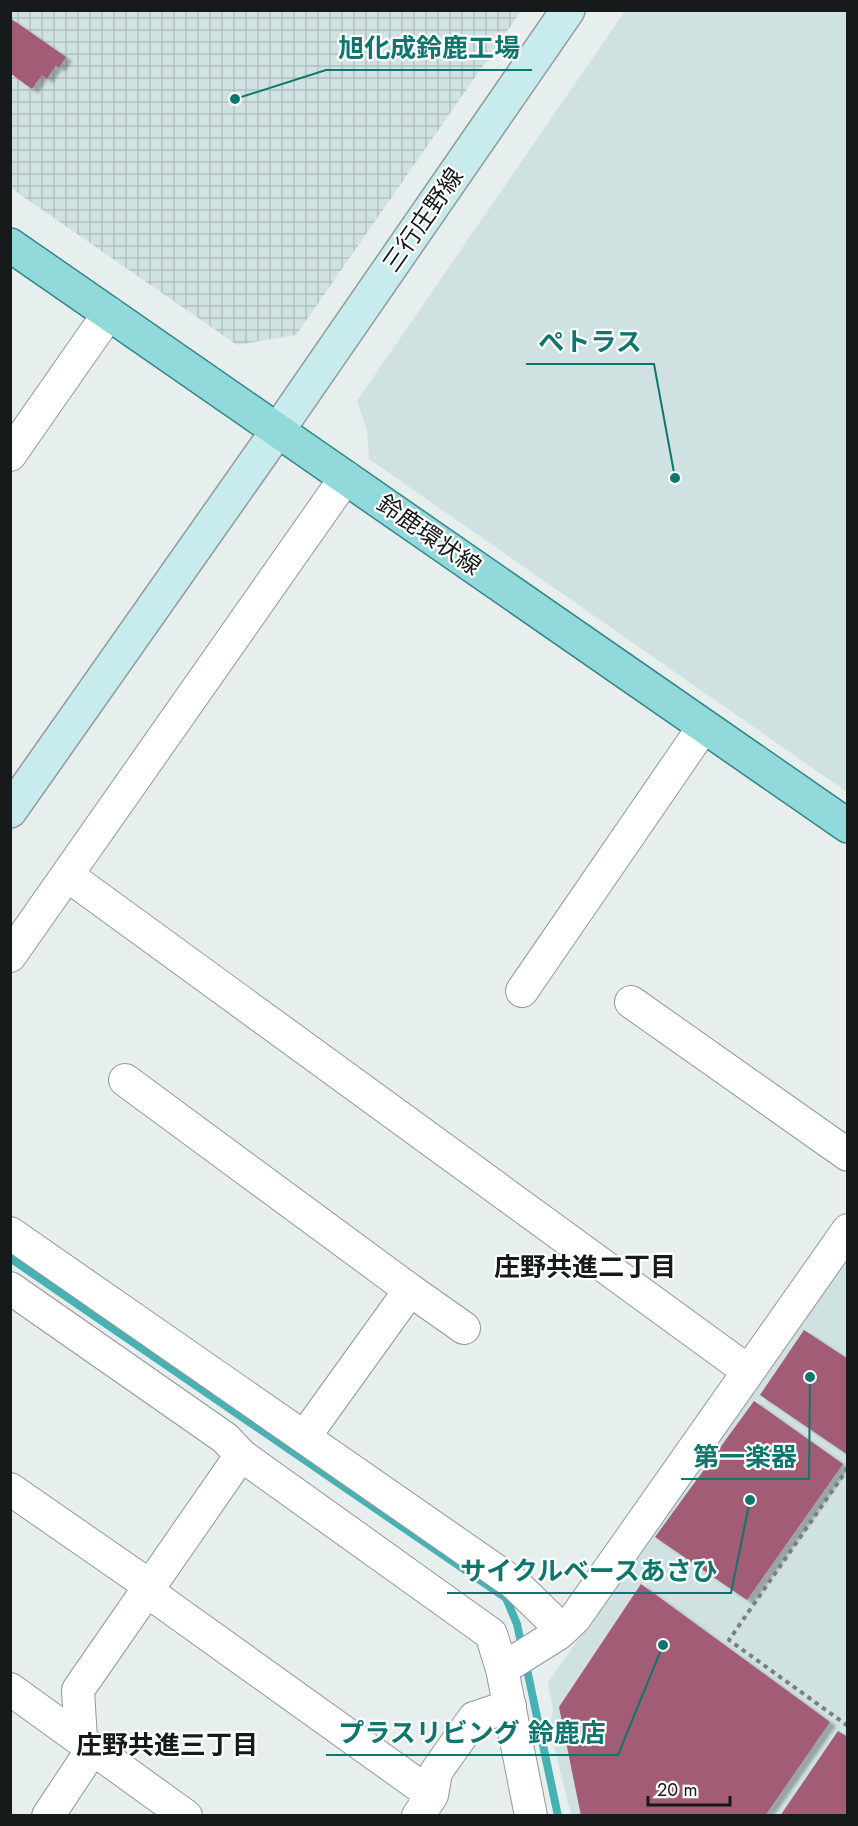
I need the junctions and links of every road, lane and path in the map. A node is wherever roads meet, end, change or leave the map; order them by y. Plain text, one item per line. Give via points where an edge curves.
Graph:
1 (568, 10) edge
2 (10, 245) edge
3 (109, 313) junction
4 (278, 430) junction
5 (10, 455) edge
6 (346, 477) junction
7 (704, 726) junction
8 (10, 811) edge
9 (848, 826) edge
10 (67, 875) junction
11 (10, 956) edge
12 (522, 992) dead end
13 (631, 1002) dead end
14 (125, 1080) dead end
15 (848, 1155) edge
16 (848, 1230) edge
17 (10, 1233) edge
18 (10, 1288) edge
19 (410, 1290) junction
20 (464, 1328) dead end
21 (748, 1371) junction
22 (201, 1394) junction
23 (305, 1436) junction
24 (241, 1455) junction
25 (848, 1468) edge
26 (10, 1489) edge
27 (148, 1589) junction
28 (558, 1634) junction
29 (502, 1669) junction
30 (10, 1689) edge
31 (510, 1706) junction
32 (848, 1726) edge
33 (87, 1744) junction
34 (425, 1805) edge
35 (48, 1815) edge
36 (186, 1815) edge
37 (531, 1815) edge

1 - 4 main road, 三行庄野線
2 - 3 main road, 鈴鹿環状線
3 - 4 main road, 鈴鹿環状線
3 - 5 street
4 - 6 main road, 鈴鹿環状線
4 - 8 main road, 三行庄野線
6 - 7 main road, 鈴鹿環状線
6 - 10 street
7 - 9 main road, 鈴鹿環状線
7 - 12 street
10 - 11 street
10 - 21 street
13 - 15 street
14 - 19 street
16 - 21 street
17 - 22 street
18 - 22 street
19 - 20 street
19 - 23 street
21 - 28 street via 575,1618
22 - 23 street
22 - 24 street via 225,1438
23 - 28 street via 514,1583 550,1617
24 - 27 street
24 - 29 street via 491,1634
25 - 32 path via 729,1640
26 - 27 street
27 - 33 street via 78,1690
27 - 34 street
28 - 29 street
29 - 31 street
30 - 33 street
31 - 34 street via 474,1718 436,1772
31 - 37 street
33 - 35 street
33 - 36 street

